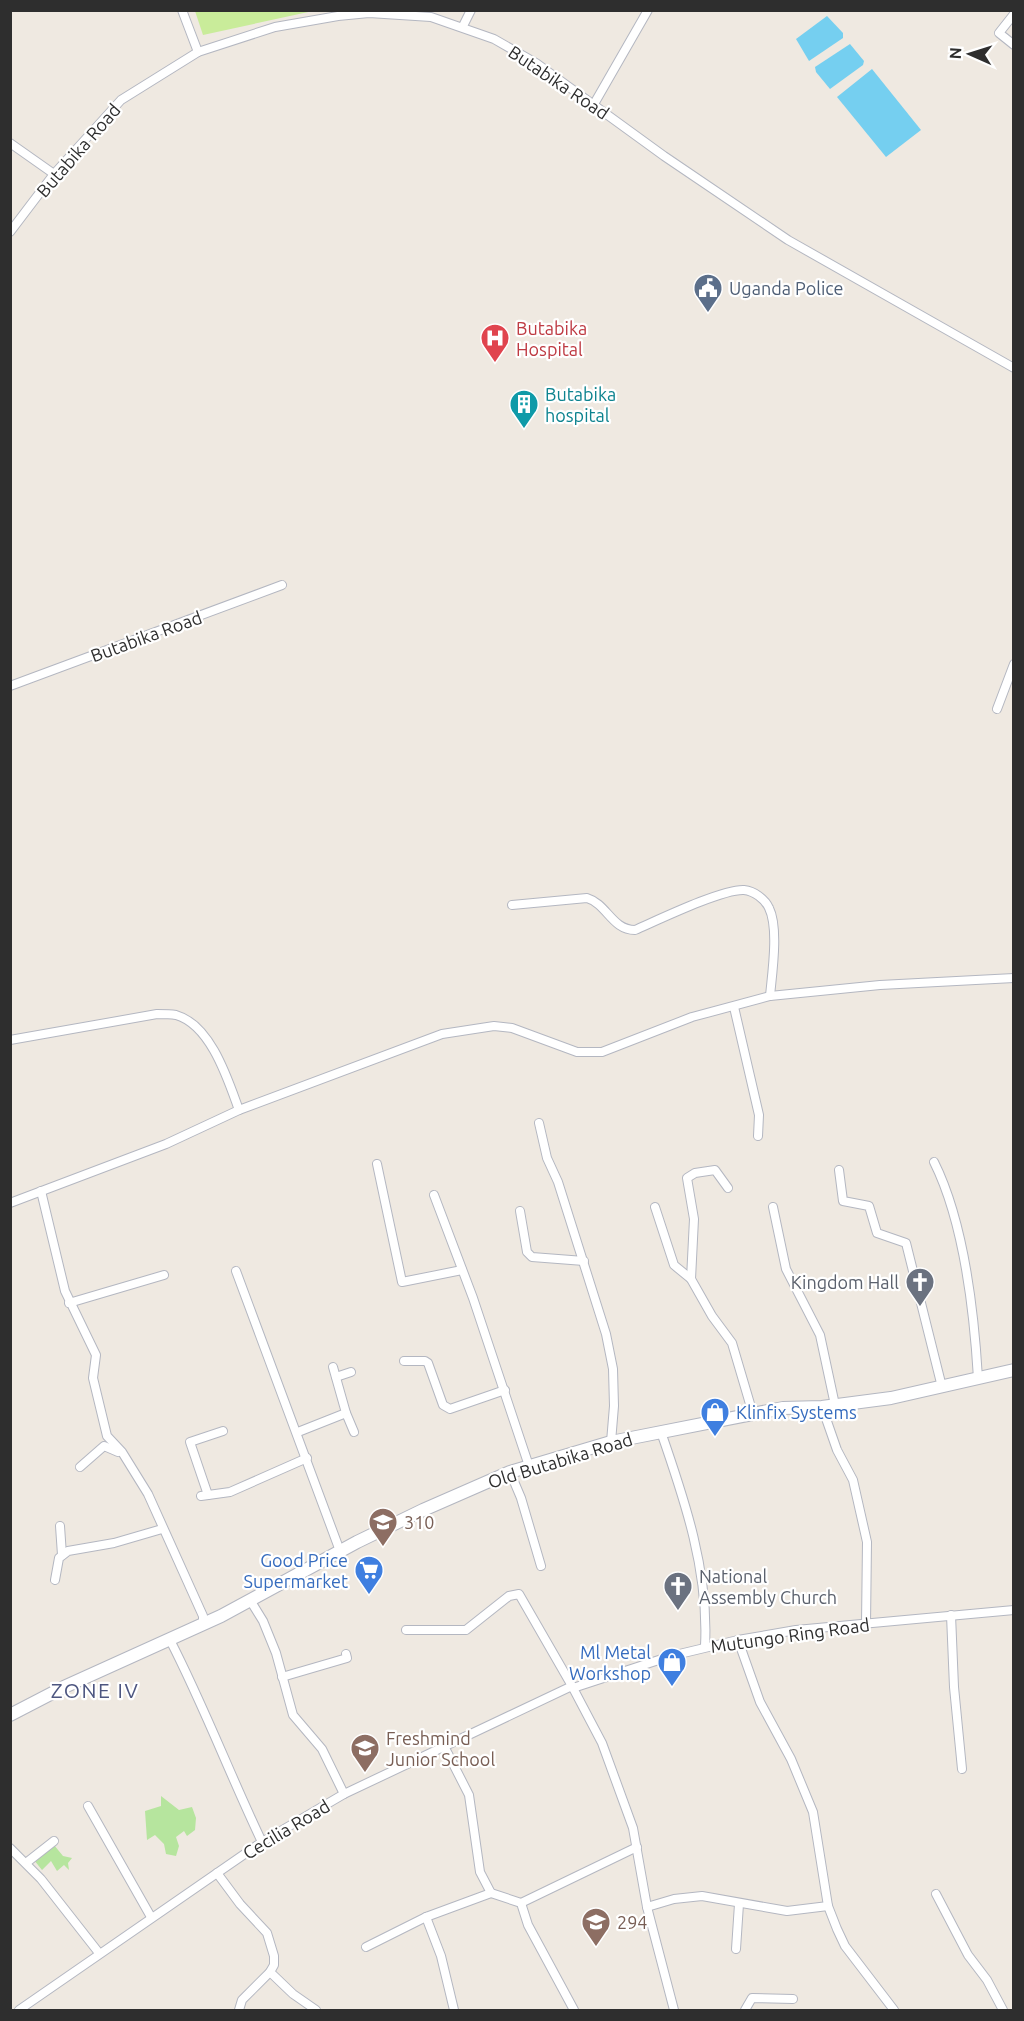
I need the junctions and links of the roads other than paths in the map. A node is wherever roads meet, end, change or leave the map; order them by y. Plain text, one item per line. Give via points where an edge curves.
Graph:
1 (182, 10) edge
2 (471, 10) edge
3 (648, 10) edge
4 (1014, 14) edge
5 (463, 26) junction
6 (1014, 45) edge
7 (198, 52) junction
8 (594, 105) junction
9 (10, 143) edge
10 (54, 174) junction
11 (10, 232) edge
12 (1014, 368) edge
13 (282, 585) dead end
14 (1014, 664) edge
15 (10, 686) edge
16 (997, 709) dead end
17 (512, 905) dead end
18 (1014, 978) edge
19 (770, 996) junction
20 (734, 1007) junction
21 (10, 1040) edge
22 (239, 1110) junction
23 (539, 1123) dead end
24 (758, 1136) dead end
25 (934, 1162) dead end
26 (377, 1164) dead end
27 (839, 1170) dead end
28 (728, 1188) dead end
29 (41, 1191) junction
30 (434, 1195) dead end
31 (10, 1203) edge
32 (772, 1207) dead end
33 (655, 1208) dead end
34 (520, 1211) dead end
35 (584, 1261) junction
36 (462, 1270) junction
37 (236, 1271) dead end
38 (164, 1275) dead end
39 (691, 1279) junction
40 (69, 1303) junction
41 (404, 1361) dead end
42 (333, 1366) dead end
43 (1014, 1370) edge
44 (351, 1372) dead end
45 (336, 1377) junction
46 (978, 1378) junction
47 (942, 1387) junction
48 (505, 1390) junction
49 (829, 1406) junction
50 (346, 1413) junction
51 (753, 1414) junction
52 (223, 1431) dead end
53 (298, 1432) junction
54 (354, 1432) dead end
55 (661, 1432) junction
56 (611, 1442) junction
57 (126, 1457) junction
58 (307, 1458) junction
59 (529, 1466) junction
60 (80, 1467) dead end
61 (510, 1472) junction
62 (60, 1526) dead end
63 (162, 1529) junction
64 (340, 1551) junction
65 (62, 1555) junction
66 (541, 1566) dead end
67 (55, 1580) dead end
68 (250, 1600) junction
69 (1014, 1610) edge
70 (951, 1614) junction
71 (204, 1624) junction
72 (866, 1624) junction
73 (406, 1630) dead end
74 (170, 1640) junction
75 (738, 1640) junction
76 (705, 1646) junction
77 (346, 1654) dead end
78 (282, 1677) junction
79 (572, 1687) junction
80 (10, 1715) edge
81 (445, 1748) junction
82 (962, 1769) dead end
83 (344, 1794) junction
84 (88, 1806) dead end
85 (54, 1840) dead end
86 (262, 1842) junction
87 (637, 1847) junction
88 (10, 1848) edge
89 (26, 1863) junction
90 (218, 1873) junction
91 (491, 1893) junction
92 (936, 1894) dead end
93 (521, 1903) junction
94 (739, 1904) junction
95 (828, 1906) junction
96 (647, 1907) junction
97 (151, 1917) junction
98 (426, 1917) junction
99 (366, 1947) dead end
100 (736, 1949) dead end
101 (99, 1953) junction
102 (270, 1972) junction
103 (793, 1999) dead end
104 (24, 2009) edge
105 (239, 2010) edge
106 (316, 2010) edge
107 (454, 2010) edge
108 (574, 2010) edge
109 (674, 2010) edge
110 (745, 2010) edge
111 (894, 2010) edge
112 (1003, 2010) edge

1 - 7 street
2 - 5 street
3 - 8 street
4 - 6 street via 999,33
5 - 7 street, Butabika Road via 400,14 338,16 275,27
5 - 8 street, Butabika Road via 536,63
7 - 10 street, Butabika Road via 121,100
8 - 12 street, Butabika Road via 788,240
9 - 10 street
10 - 11 street, Butabika Road
13 - 15 street, Butabika Road
14 - 16 street
17 - 19 street via 587,898 595,901 620,927 635,930 734,890 753,892 765,902 772,918
18 - 19 street
19 - 20 street
20 - 22 street via 692,1017 602,1052 577,1052 512,1028 494,1026 442,1034
20 - 24 street via 759,1115
21 - 22 street via 157,1014 176,1015 192,1023 206,1038
22 - 29 street via 166,1144
23 - 35 street via 547,1158
25 - 46 street via 948,1197 968,1277
26 - 36 street via 402,1282
27 - 47 street via 843,1202 869,1206 878,1233 906,1243
28 - 39 street via 715,1170 687,1178 694,1219
29 - 31 street
29 - 40 street
30 - 36 street
32 - 49 street via 786,1269 820,1335
33 - 39 street via 674,1265
34 - 35 street via 531,1257
35 - 56 street via 613,1369
36 - 48 street
37 - 53 street
38 - 40 street
39 - 51 street via 732,1343
40 - 57 street via 96,1355 93,1378 106,1436
41 - 48 street via 428,1363 443,1405 450,1409
42 - 45 street
43 - 46 main road, Old Butabika Road
44 - 45 street
45 - 50 street
46 - 47 main road, Old Butabika Road
47 - 49 main road, Old Butabika Road
48 - 59 street
49 - 51 main road, Old Butabika Road
49 - 72 street via 837,1450 853,1480 867,1542
50 - 53 street
50 - 54 street
51 - 55 main road, Old Butabika Road
52 - 58 street via 190,1442 205,1495 230,1492
53 - 58 street
55 - 56 main road, Old Butabika Road
55 - 76 street via 687,1506 697,1553 706,1621
56 - 59 main road, Old Butabika Road
57 - 60 street via 104,1446
57 - 63 street via 148,1494
58 - 64 street
59 - 61 main road, Old Butabika Road
61 - 64 main road, Old Butabika Road
61 - 66 street
62 - 65 street
63 - 65 street via 114,1543 88,1545
63 - 71 street
64 - 68 main road, Old Butabika Road
65 - 67 street
68 - 71 main road, Old Butabika Road
68 - 78 street via 263,1621
69 - 70 street, Mutungo Ring Road
70 - 72 street, Mutungo Ring Road
70 - 82 street
71 - 74 main road, Old Butabika Road
72 - 75 street, Mutungo Ring Road
73 - 79 street via 466,1630 508,1596 519,1594
74 - 80 main road, Old Butabika Road
74 - 86 street
75 - 76 street, Mutungo Ring Road
75 - 95 street via 760,1702 791,1759 813,1812
76 - 79 street, Mutungo Ring Road
77 - 78 street via 346,1658
78 - 83 street via 293,1715 322,1749
79 - 81 street, Cecilia Road
79 - 87 street via 611,1764
81 - 83 street, Cecilia Road
81 - 91 street via 470,1795 480,1872
83 - 86 street, Cecilia Road
84 - 97 street
85 - 89 street
86 - 90 street, Cecilia Road
87 - 93 street
87 - 96 street
88 - 89 street
89 - 101 street
90 - 97 street, Cecilia Road
90 - 102 street via 267,1933 274,1965
91 - 93 street
91 - 98 street
92 - 112 street
93 - 108 street via 528,1925
94 - 95 street via 787,1911
94 - 96 street via 702,1896
94 - 100 street
95 - 111 street via 845,1946
96 - 109 street
97 - 101 street, Cecilia Road
98 - 99 street
98 - 107 street via 441,1956
101 - 104 street, Cecilia Road
102 - 105 street via 242,2000
102 - 106 street
103 - 110 street via 752,1998

